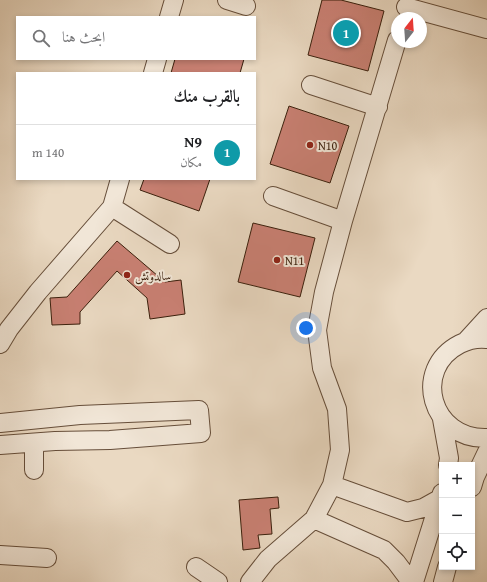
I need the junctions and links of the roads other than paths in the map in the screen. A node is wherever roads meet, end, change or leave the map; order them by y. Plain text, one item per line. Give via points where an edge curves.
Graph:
1 (174, 0) edge
2 (226, 0) edge
3 (246, 6) dead end
4 (406, 8) edge
5 (169, 16) edge
6 (487, 29) edge
7 (395, 48) edge
8 (157, 60) edge
9 (153, 72) edge
10 (311, 85) dead end
11 (378, 107) junction
12 (120, 180) edge
13 (274, 196) dead end
14 (112, 206) junction
15 (343, 221) junction
16 (170, 244) dead end
17 (487, 318) edge
18 (487, 339) edge
19 (466, 341) junction
20 (0, 344) edge
21 (442, 419) junction
22 (0, 423) edge
23 (487, 438) edge
24 (34, 443) junction
25 (0, 445) edge
26 (487, 452) edge
27 (448, 462) edge
28 (34, 470) dead end
29 (475, 477) edge
30 (332, 485) junction
31 (439, 498) edge
32 (441, 498) edge
33 (314, 519) junction
34 (0, 555) edge
35 (47, 558) dead end
36 (196, 567) dead end
37 (446, 570) edge
38 (218, 582) edge
39 (250, 582) edge
40 (412, 582) edge
41 (443, 582) edge

1 - 5 street
2 - 3 street
4 - 6 street
7 - 11 street
8 - 9 street
10 - 11 street
11 - 15 street
12 - 14 street
13 - 15 street
14 - 16 street
14 - 20 street via 38,292
15 - 30 street via 316,330 322,368 337,409 340,450
17 - 19 street
18 - 19 street
19 - 21 street via 454,347 437,368 432,394
21 - 23 street via 464,436
21 - 27 street
22 - 24 street via 80,415 199,410 201,433
24 - 25 street
24 - 28 street
26 - 29 street
30 - 31 street via 407,512 423,508
30 - 33 street
32 - 40 street
33 - 39 street via 268,559
33 - 40 street via 384,550
34 - 35 street
36 - 38 street
37 - 41 street

